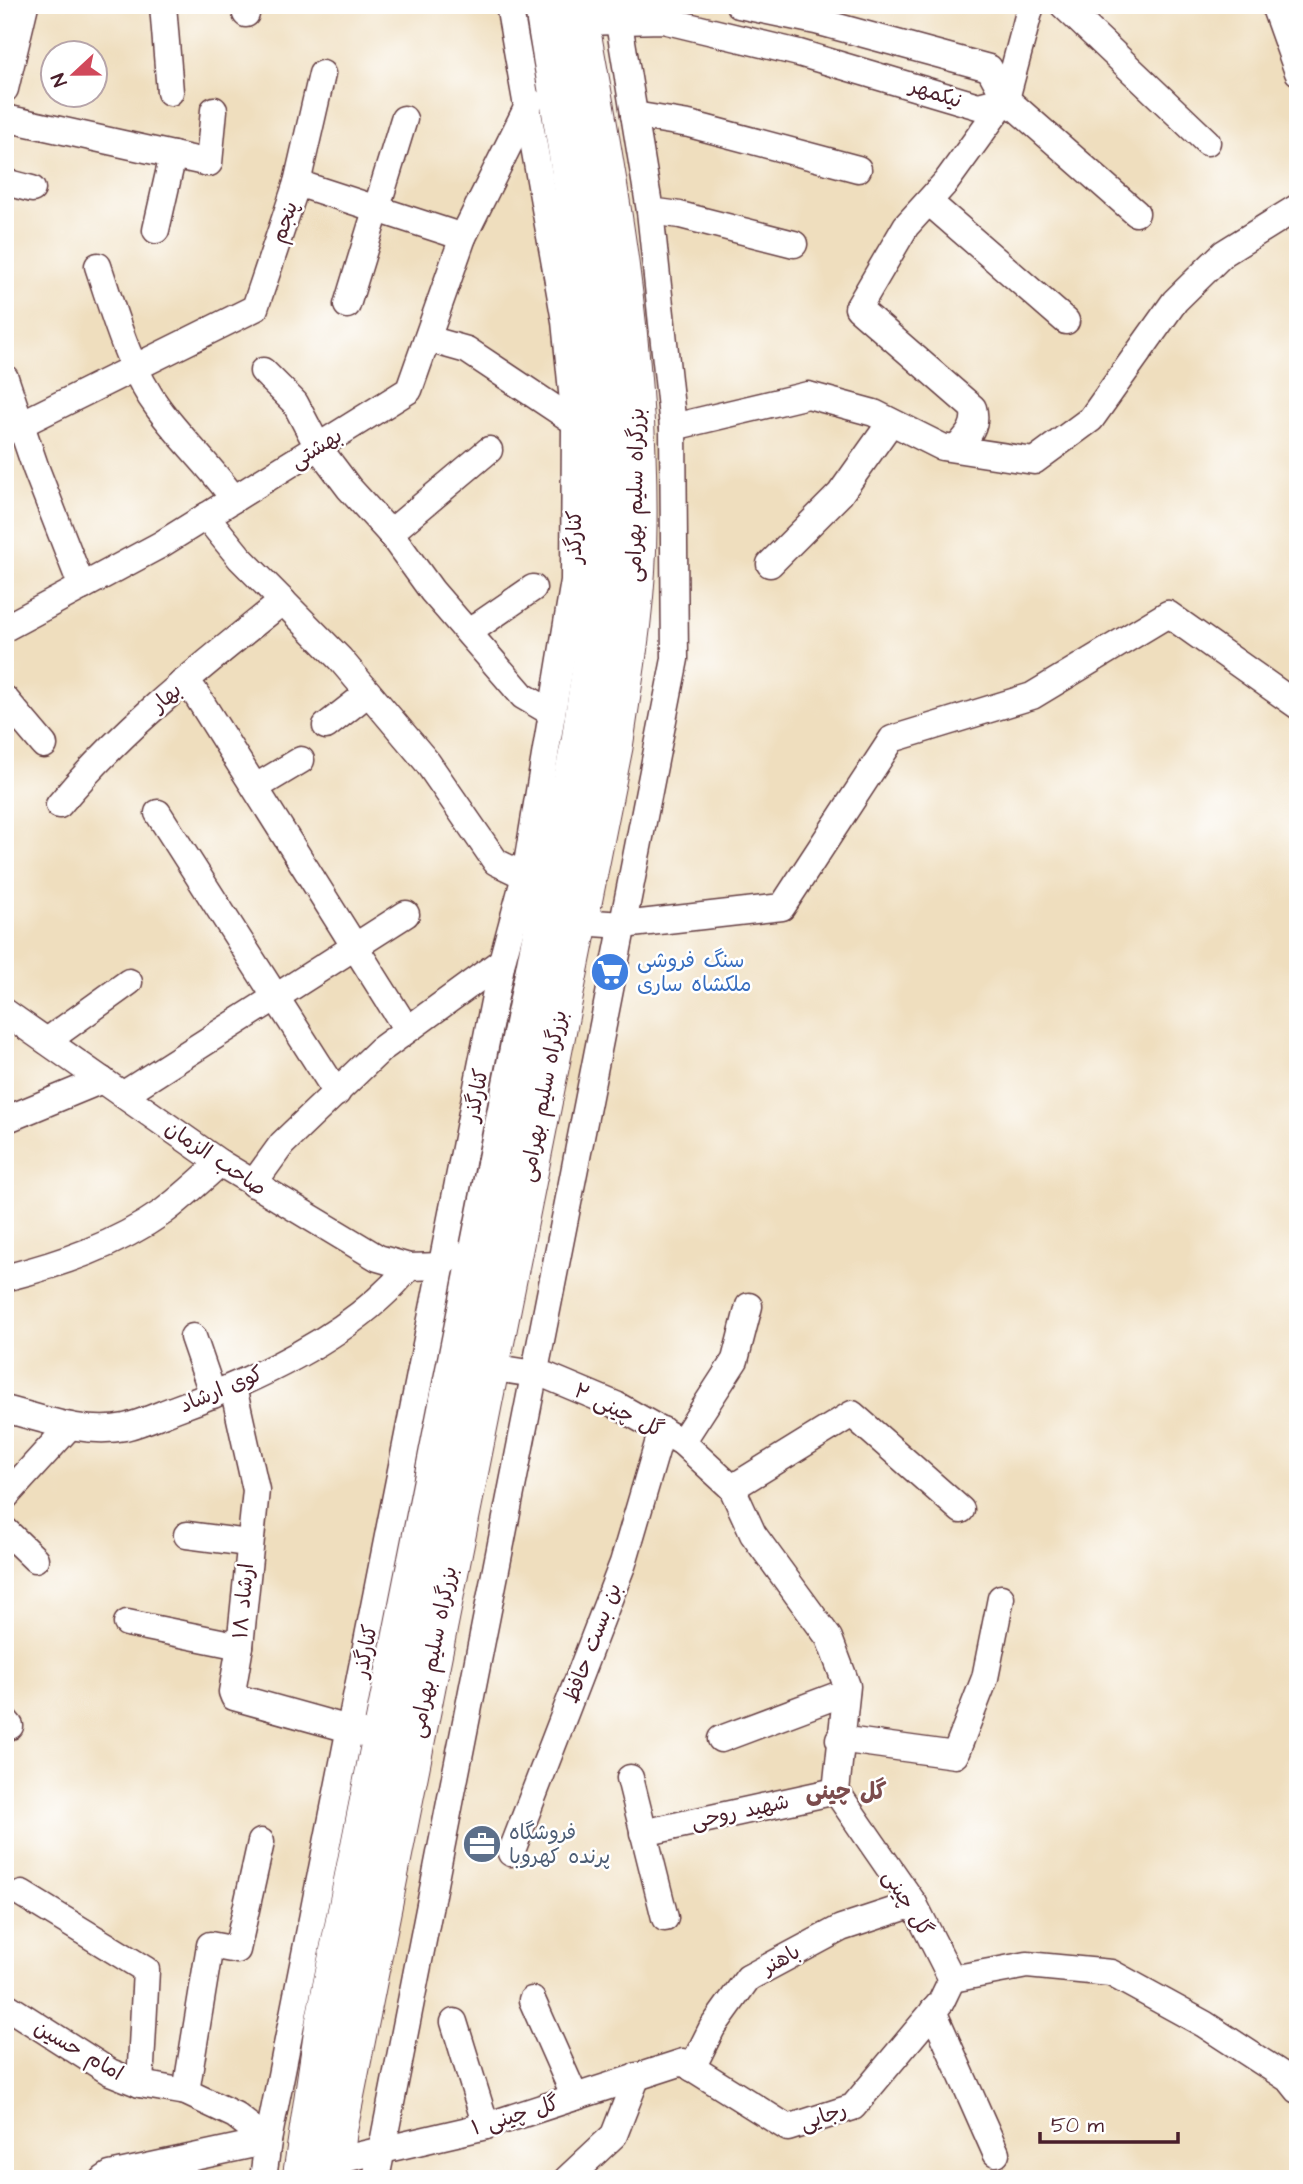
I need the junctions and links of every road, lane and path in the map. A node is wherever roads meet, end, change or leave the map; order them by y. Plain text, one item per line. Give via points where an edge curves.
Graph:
1 (25, 5) edge
2 (163, 5) edge
3 (509, 5) edge
4 (543, 5) edge
5 (739, 5) edge
6 (1031, 5) edge
7 (1063, 5) edge
8 (1274, 5) edge
9 (621, 10) edge
10 (579, 13) edge
11 (819, 13) edge
12 (799, 53) junction
13 (552, 64) junction
14 (1297, 67) edge
15 (322, 74) dead end
16 (5, 89) edge
17 (170, 92) dead end
18 (1006, 99) junction
19 (529, 104) junction
20 (214, 110) dead end
21 (634, 115) junction
22 (5, 118) edge
23 (404, 119) dead end
24 (1207, 142) dead end
25 (173, 155) junction
26 (500, 163) junction
27 (858, 169) dead end
28 (5, 182) edge
29 (297, 183) junction
30 (32, 189) dead end
31 (541, 193) junction
32 (929, 202) junction
33 (1298, 207) edge
34 (375, 208) junction
35 (650, 212) junction
36 (1136, 213) dead end
37 (578, 221) junction
38 (156, 230) dead end
39 (463, 237) junction
40 (794, 244) dead end
41 (98, 266) dead end
42 (347, 305) dead end
43 (1066, 321) dead end
44 (428, 339) junction
45 (136, 367) junction
46 (263, 371) dead end
47 (5, 378) edge
48 (575, 422) junction
49 (891, 422) junction
50 (673, 427) junction
51 (13, 428) edge
52 (318, 447) junction
53 (957, 448) junction
54 (489, 450) dead end
55 (234, 499) junction
56 (206, 516) junction
57 (390, 533) junction
58 (770, 564) dead end
59 (82, 587) junction
60 (533, 588) dead end
61 (283, 601) junction
62 (5, 628) edge
63 (468, 632) junction
64 (182, 683) junction
65 (368, 693) junction
66 (5, 699) edge
67 (1298, 706) edge
68 (552, 713) junction
69 (326, 726) dead end
70 (44, 745) dead end
71 (301, 760) dead end
72 (256, 787) junction
73 (59, 805) dead end
74 (158, 813) dead end
75 (524, 876) junction
76 (406, 914) dead end
77 (579, 922) junction
78 (623, 925) junction
79 (356, 944) junction
80 (502, 961) junction
81 (129, 982) dead end
82 (275, 998) junction
83 (5, 1012) edge
84 (406, 1028) junction
85 (47, 1041) junction
86 (102, 1080) junction
87 (337, 1093) junction
88 (124, 1094) junction
89 (5, 1120) edge
90 (220, 1163) junction
91 (253, 1184) junction
92 (488, 1196) junction
93 (442, 1266) junction
94 (409, 1268) junction
95 (5, 1278) edge
96 (749, 1306) dead end
97 (193, 1337) dead end
98 (489, 1367) junction
99 (536, 1374) junction
100 (420, 1378) junction
101 (223, 1391) junction
102 (5, 1409) edge
103 (69, 1427) junction
104 (442, 1430) junction
105 (672, 1436) junction
106 (732, 1488) junction
107 (5, 1497) edge
108 (961, 1510) dead end
109 (5, 1530) edge
110 (187, 1535) dead end
111 (248, 1544) junction
112 (35, 1559) dead end
113 (1001, 1598) dead end
114 (127, 1623) dead end
115 (240, 1646) junction
116 (846, 1692) junction
117 (365, 1734) junction
118 (721, 1739) dead end
119 (839, 1739) junction
120 (630, 1778) dead end
121 (836, 1791) junction
122 (643, 1833) junction
123 (261, 1842) dead end
124 (511, 1853) dead end
125 (22, 1894) dead end
126 (914, 1904) junction
127 (664, 1918) dead end
128 (952, 1979) junction
129 (532, 2000) dead end
130 (5, 2005) edge
131 (933, 2011) junction
132 (309, 2017) junction
133 (454, 2022) dead end
134 (692, 2068) junction
135 (637, 2076) junction
136 (140, 2084) junction
137 (1298, 2090) edge
138 (186, 2092) junction
139 (575, 2097) junction
140 (486, 2126) junction
141 (268, 2141) junction
142 (379, 2151) junction
143 (996, 2153) dead end
144 (334, 2170) edge
145 (104, 2179) edge
146 (263, 2179) edge
147 (301, 2179) edge
148 (376, 2179) edge
149 (567, 2179) edge

1 - 16 street
2 - 17 street
3 - 19 street, کنارگذر
4 - 13 highway, بزرگراه سلیم بهرامی
5 - 11 street, نیکمهر
6 - 18 street
7 - 24 street
8 - 14 street
9 - 10 street, نیکمهر
9 - 12 street, نیکمهر
9 - 21 street
10 - 77 highway, بزرگراه سلیم بهرامی via 636,391 639,528 614,747
11 - 12 street
11 - 18 street, نیکمهر via 989,68
12 - 18 street, نیکمهر via 978,106
13 - 19 street
13 - 37 highway, بزرگراه سلیم بهرامی
15 - 29 street
18 - 32 street
18 - 36 street
19 - 26 street
19 - 31 street, کنارگذر
20 - 25 street via 209,163
21 - 27 street via 688,124
21 - 35 street
22 - 25 street
23 - 34 street
25 - 38 street
26 - 31 street
26 - 39 street
28 - 30 street
29 - 34 street, پنجم
29 - 45 street, پنجم via 255,308
31 - 37 street
31 - 48 street, کنارگذر via 565,321
32 - 43 street
32 - 53 street via 906,226 858,308 973,408 969,435
33 - 53 street via 1224,253 1175,301 1091,419 1034,461
34 - 39 street, پنجم
34 - 42 street
35 - 40 street via 680,215
35 - 50 street
37 - 92 highway, بزرگراه سلیم بهرامی via 600,397 604,527 595,636 580,740
39 - 44 street, بهشتی
41 - 45 street
44 - 48 street via 467,350
44 - 52 street, بهشتی via 410,390
45 - 51 street, پنجم
45 - 55 street via 158,408
46 - 52 street via 295,403
47 - 51 street
48 - 68 street, کنارگذر via 574,581
49 - 50 street via 808,394
49 - 53 street via 943,447
49 - 58 street via 840,494
50 - 78 street via 675,659
51 - 59 street
52 - 55 street, بهشتی
52 - 57 street
54 - 57 street
55 - 56 street, بهشتی
56 - 59 street, بهشتی
56 - 61 street
57 - 63 street
59 - 62 street, بهشتی
60 - 63 street
61 - 64 street, بهار
61 - 65 street
63 - 68 street via 523,695
64 - 72 street via 194,691
64 - 73 street, بهار via 94,762
65 - 69 street
65 - 75 street via 427,762 496,862
66 - 70 street
67 - 78 street via 1168,614 1032,696 892,739 782,907
68 - 75 street, کنارگذر
71 - 72 street
72 - 79 street
74 - 82 street
75 - 80 street, کنارگذر
76 - 79 street
77 - 78 street
77 - 98 highway, بزرگراه سلیم بهرامی
78 - 99 street
79 - 82 street
79 - 84 street
80 - 84 street
80 - 93 street, کنارگذر
81 - 85 street
82 - 87 street
82 - 88 street
83 - 85 street, صاحب الزمان
84 - 87 street
85 - 86 street, صاحب الزمان
86 - 88 street, صاحب الزمان
86 - 89 street
87 - 91 street via 282,1144
88 - 90 street, صاحب الزمان
90 - 91 street, صاحب الزمان
90 - 95 street via 162,1212 112,1240 60,1264
91 - 94 street, صاحب الزمان via 378,1258
92 - 93 street
92 - 104 highway, بزرگراه سلیم بهرامی
93 - 94 street, صاحب الزمان
93 - 100 street, کنارگذر
94 - 101 street, کوی ارشاد via 357,1317
96 - 105 street, بن بست حافظ via 735,1360
97 - 101 street, ارشاد ۱۸
98 - 99 street, گل چینی ۲
98 - 144 highway, بزرگراه سلیم بهرامی
99 - 105 street, گل چینی ۲ via 616,1405
99 - 142 street
100 - 104 street
100 - 117 street, کنارگذر
101 - 103 street, کوی ارشاد via 123,1427
101 - 111 street, ارشاد ۱۸ via 256,1490
102 - 103 street, کوی ارشاد
103 - 107 street
104 - 117 highway, بزرگراه سلیم بهرامی
105 - 106 street, گل چینی ۲
105 - 124 street, بن بست حافظ
106 - 108 street via 852,1414
106 - 116 street via 753,1534 829,1637
109 - 112 street
110 - 111 street
111 - 115 street, ارشاد ۱۸
113 - 119 street via 985,1678 955,1755
114 - 115 street
115 - 117 street, ارشاد ۱۸ via 234,1698
116 - 118 street
116 - 119 street
117 - 132 highway, بزرگراه سلیم بهرامی
119 - 121 street
120 - 122 street
121 - 122 street, شهید روحی
121 - 126 street, گل چینی
122 - 127 street
123 - 138 street via 237,1950 210,1945
125 - 136 street via 146,1970
126 - 128 street, گل چینی
126 - 134 street, باهنر via 841,1928 748,1978 712,2028
128 - 131 street, رجایی
128 - 137 street via 1027,1965 1111,1973 1204,2024 1290,2080
129 - 139 street
130 - 136 street, امام حسین via 110,2072
131 - 134 street, رجایی via 853,2106 788,2128
131 - 143 street
132 - 141 street
132 - 147 highway, بزرگراه سلیم بهرامی
133 - 140 street
134 - 135 street, گل چینی ۱ via 682,2062
135 - 139 street, گل چینی ۱
135 - 149 street via 614,2135
136 - 138 street, امام حسین
138 - 141 street, امام حسین via 235,2115
139 - 140 street, گل چینی ۱
140 - 142 street, گل چینی ۱
141 - 145 street
141 - 146 street
142 - 144 street, گل چینی ۱
142 - 148 street

